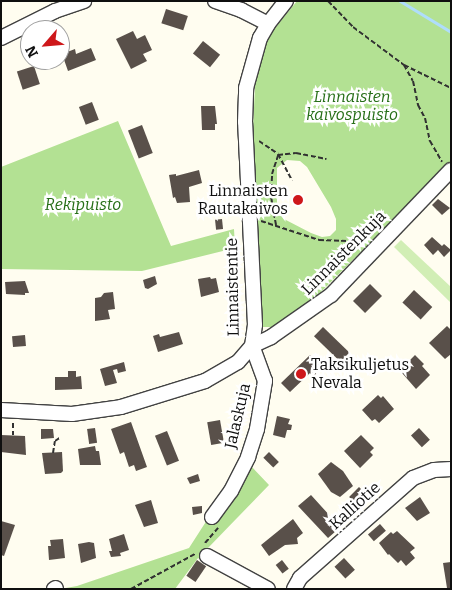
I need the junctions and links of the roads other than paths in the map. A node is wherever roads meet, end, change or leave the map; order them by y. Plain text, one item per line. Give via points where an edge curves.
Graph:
1 (84, 1) edge
2 (215, 1) edge
3 (286, 1) edge
4 (268, 24) junction
5 (1, 38) edge
6 (449, 171) edge
7 (252, 346) junction
8 (1, 410) edge
9 (451, 469) edge
10 (212, 517) dead end
11 (203, 554) road end
12 (268, 589) edge
13 (294, 589) edge

1 - 5 street via 55,11
2 - 4 street
3 - 4 street, Linnaistentie
4 - 7 street, Linnaistentie via 253,56 246,88 248,218 255,325
6 - 7 street, Linnaistenkuja via 320,305
7 - 8 street, Linnaistentie via 238,362 205,381 121,407 72,414
7 - 10 street, Jalaskuja via 265,381 256,430 248,457 231,491
9 - 13 street, Kalliotie via 434,470 413,478 300,578
11 - 12 street

